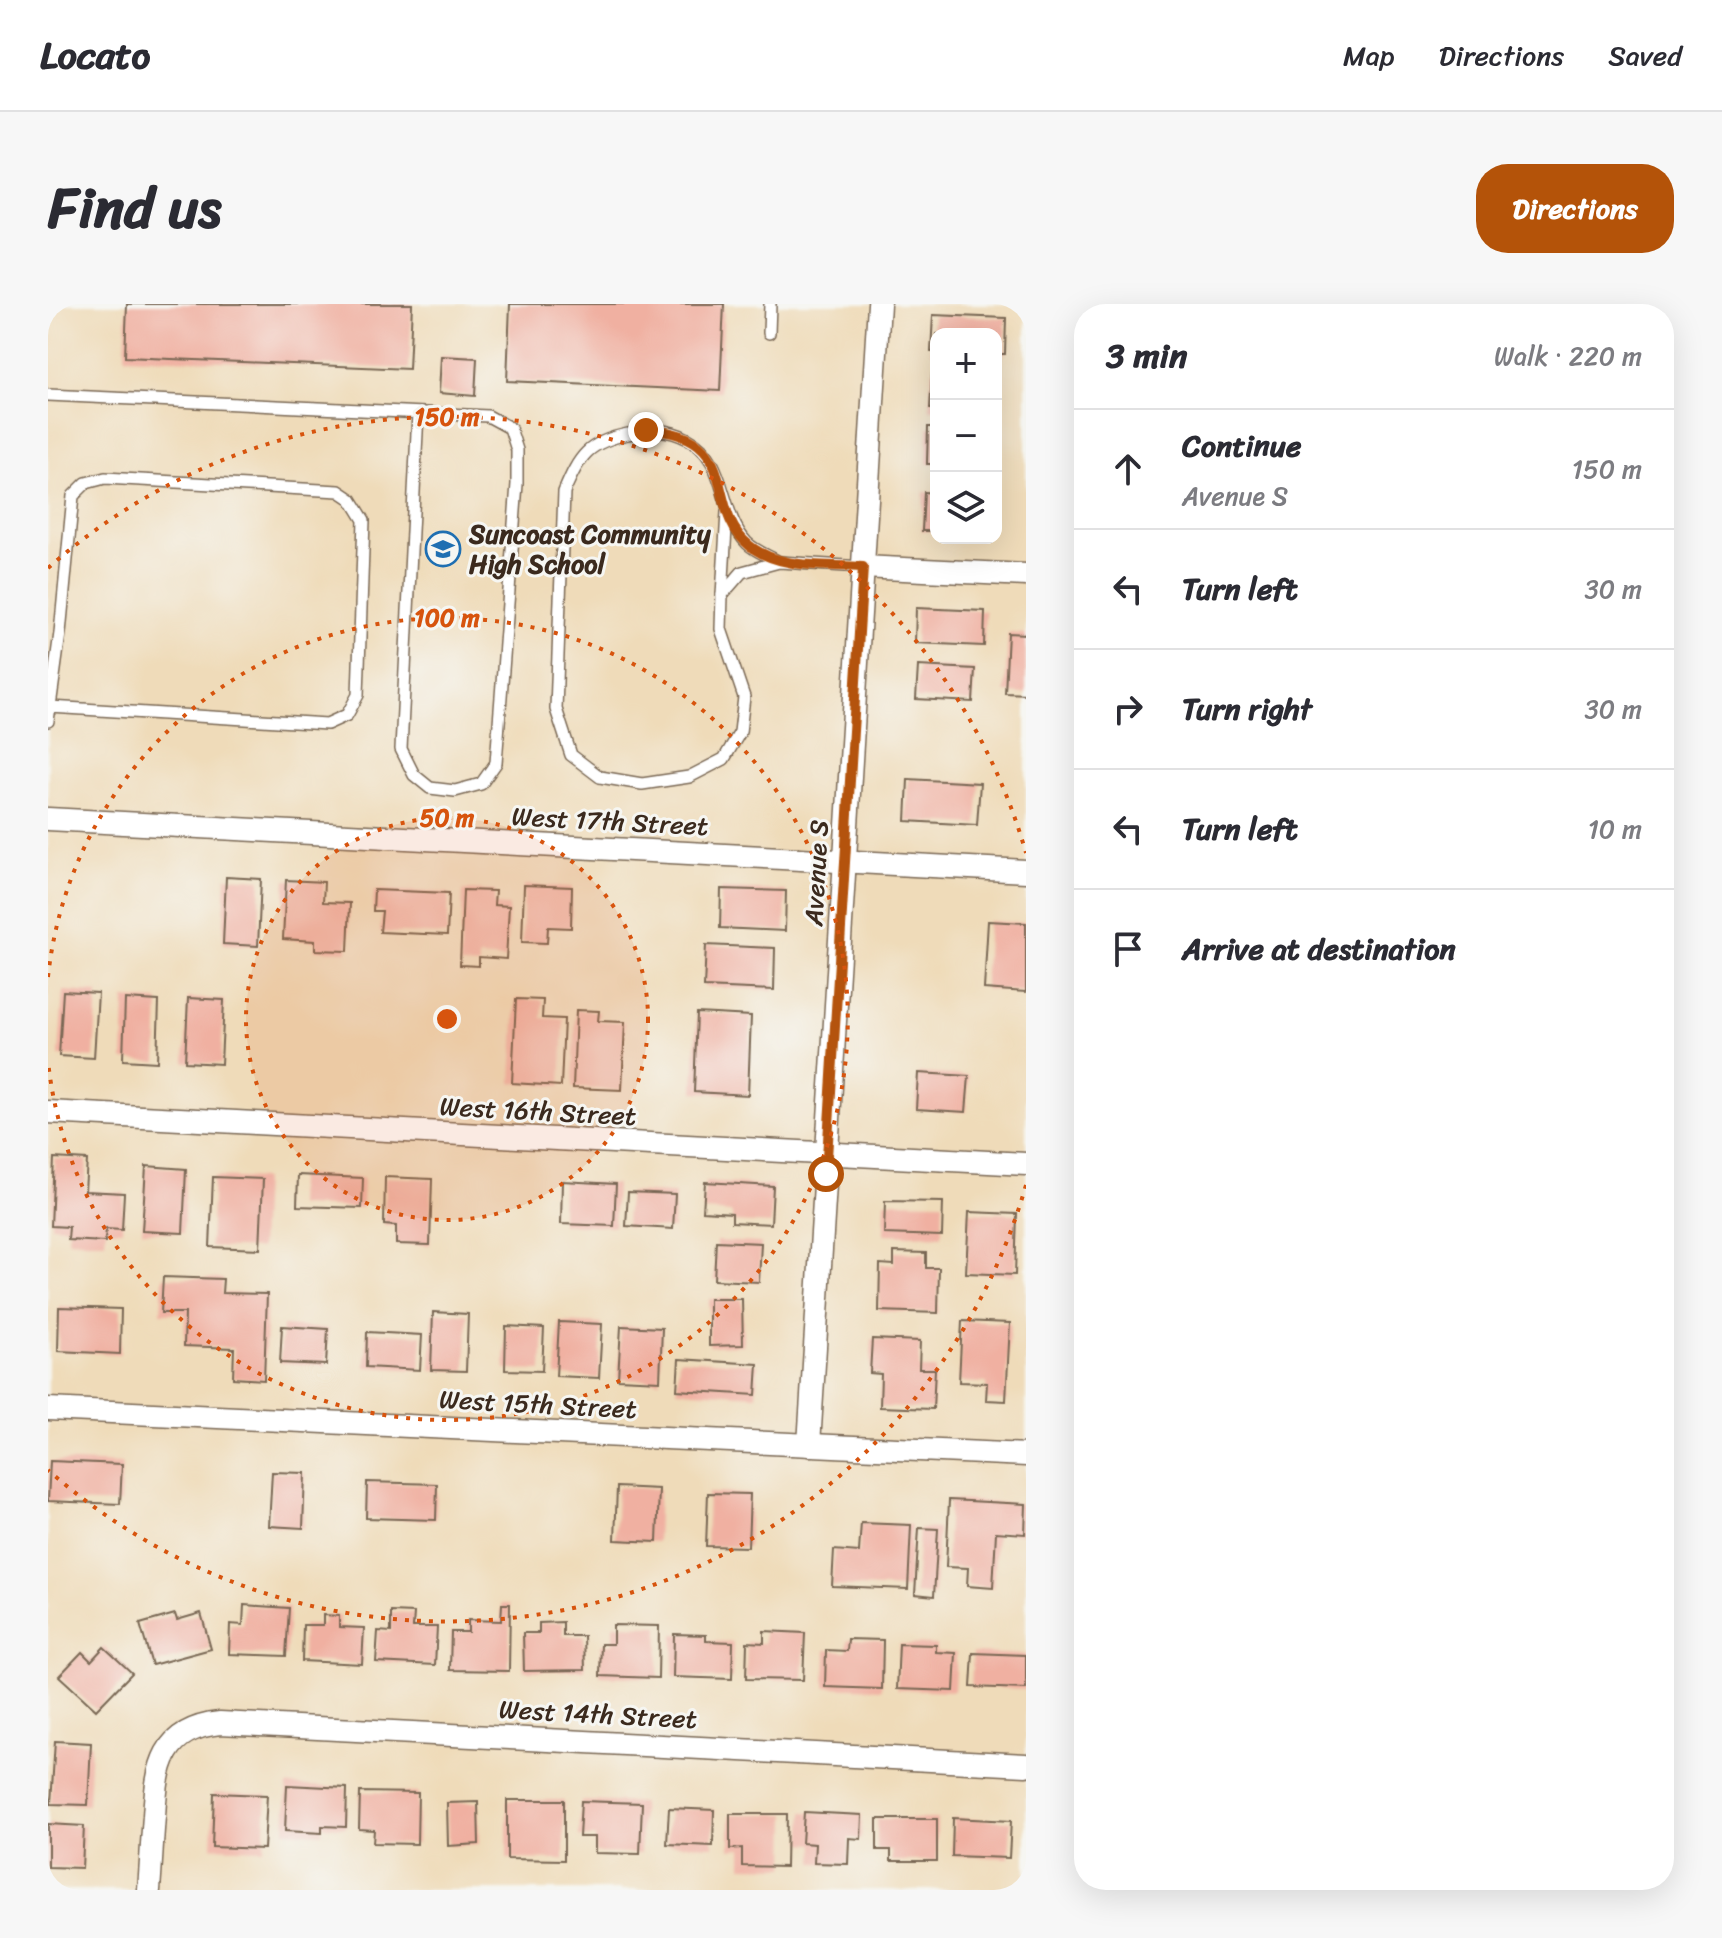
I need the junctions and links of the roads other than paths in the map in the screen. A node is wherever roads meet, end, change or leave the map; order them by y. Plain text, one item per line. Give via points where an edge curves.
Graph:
1 (770, 304) edge
2 (879, 304) edge
3 (769, 333) dead end
4 (48, 395) edge
5 (418, 413) junction
6 (727, 510) junction
7 (779, 562) junction
8 (863, 567) junction
9 (1026, 575) edge
10 (722, 595) junction
11 (50, 707) junction
12 (48, 721) edge
13 (48, 819) edge
14 (845, 861) junction
15 (1026, 871) edge
16 (48, 1112) edge
17 (827, 1154) junction
18 (1026, 1164) edge
19 (48, 1409) edge
20 (809, 1445) junction
21 (1026, 1455) edge
22 (1026, 1765) edge
23 (149, 1890) edge

1 - 3 lane
2 - 8 street, Avenue S
4 - 5 lane
5 - 5 lane via 401,749 414,775 430,788 455,791 481,784 496,763 517,450 510,428 488,416
6 - 7 lane via 749,545
6 - 10 lane
6 - 10 lane via 714,464 699,445 672,431 609,438 577,460 564,492 556,709 571,755 600,777 642,784 689,777 724,759 740,732 744,697 721,629
7 - 8 lane
7 - 10 lane via 742,572
8 - 9 street
8 - 14 street, Avenue S
11 - 11 lane via 73,496 86,483 105,478 339,491 351,499 364,520 358,695 347,715 327,724
11 - 12 lane
13 - 14 street, West 17th Street
14 - 15 street, West 17th Street
14 - 17 street, Avenue S
16 - 17 street, West 16th Street
17 - 18 street, West 16th Street
17 - 20 street, Avenue S
19 - 20 street, West 15th Street
20 - 21 street, West 15th Street
22 - 23 street, West 14th Street via 201,1725 172,1742 161,1759

